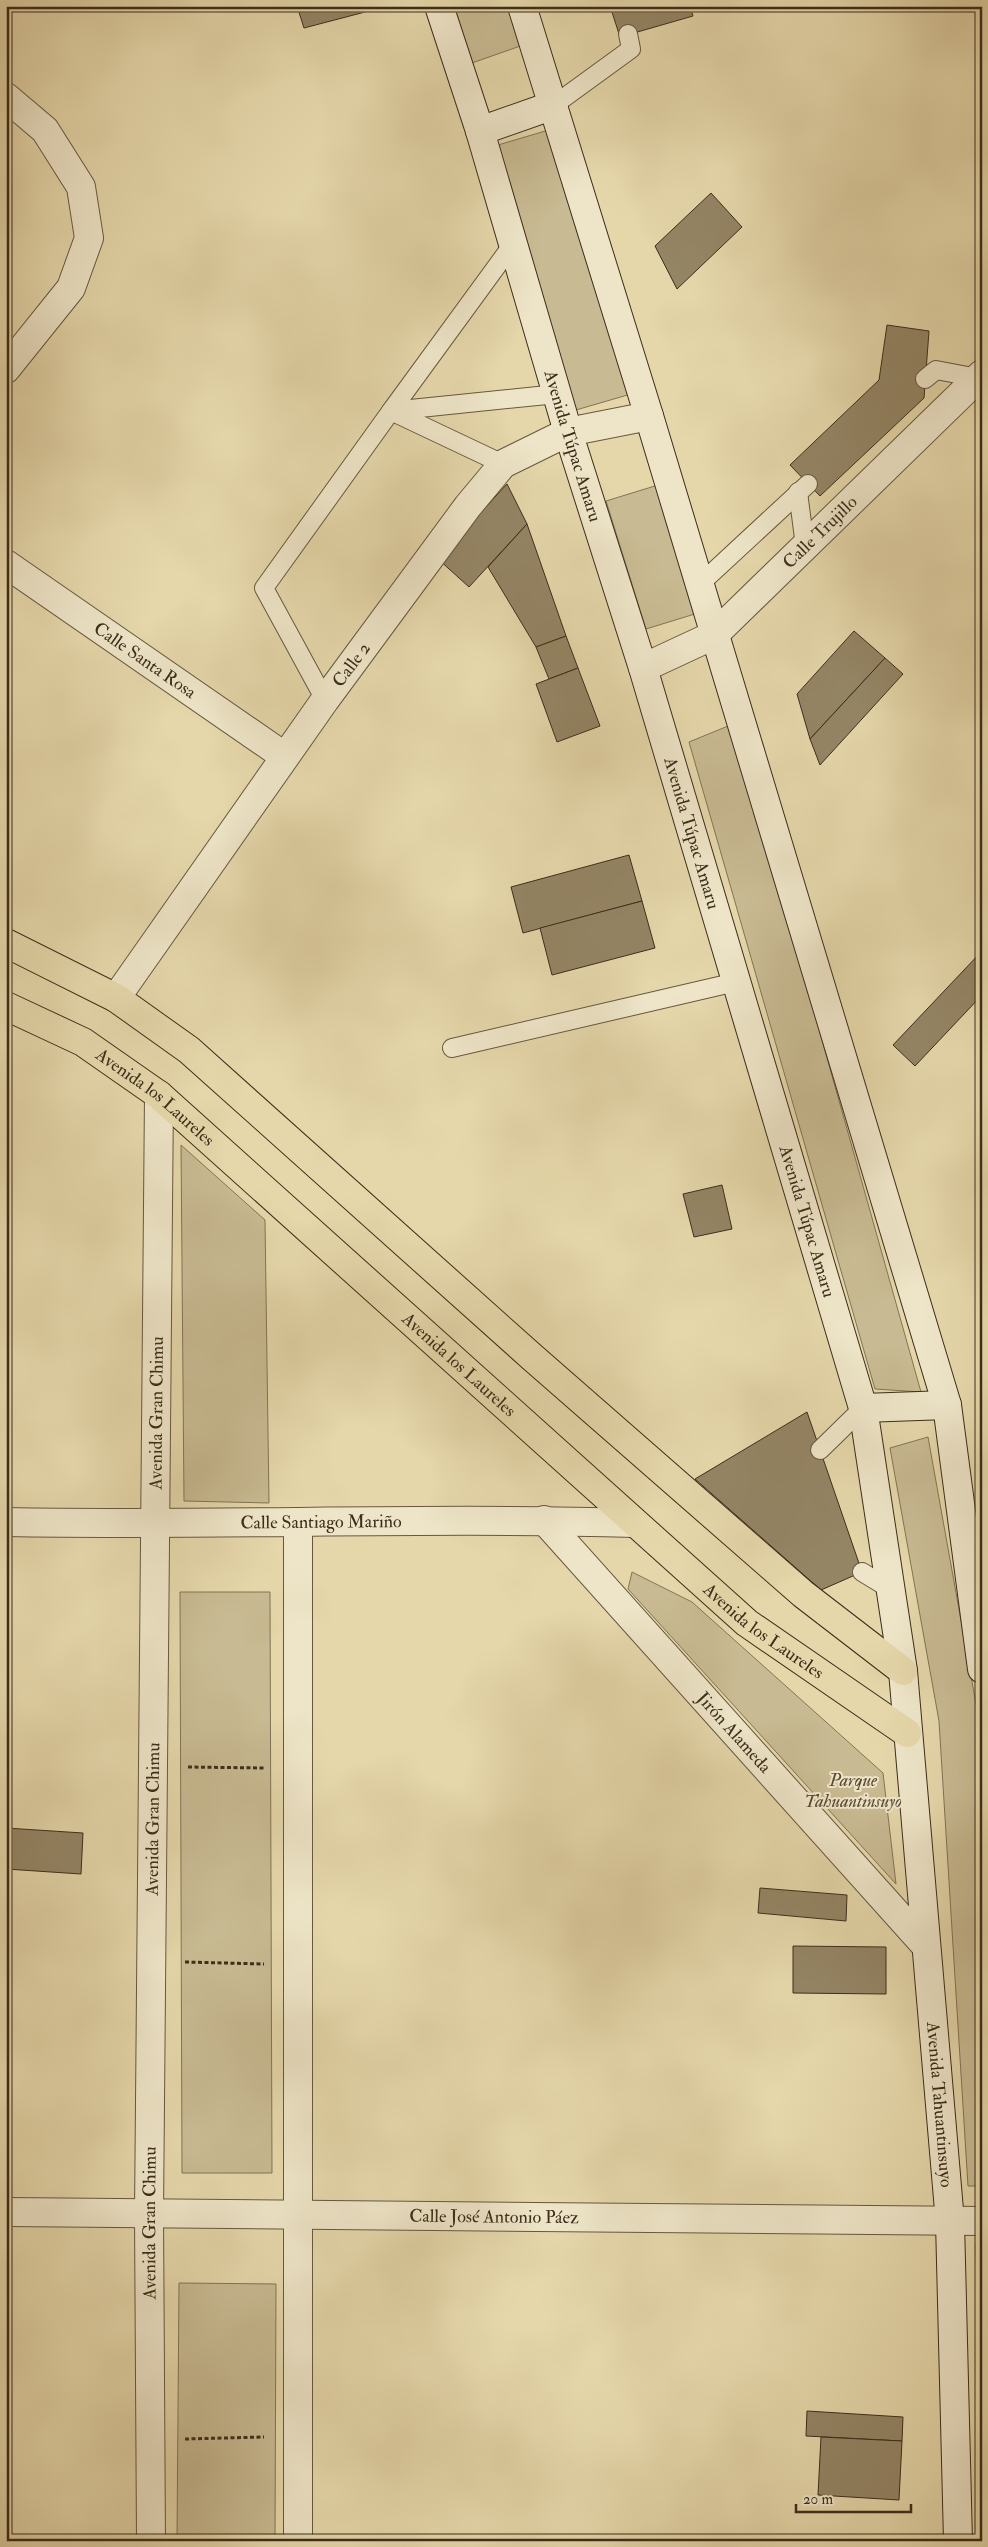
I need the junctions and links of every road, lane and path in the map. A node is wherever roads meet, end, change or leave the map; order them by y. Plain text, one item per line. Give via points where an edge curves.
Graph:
1 (439, 6) edge
2 (522, 6) edge
3 (628, 34) dead end
4 (6, 97) edge
5 (554, 105) junction
6 (480, 132) junction
7 (513, 244) junction
8 (6, 369) edge
9 (980, 376) edge
10 (925, 379) dead end
11 (557, 394) junction
12 (391, 411) junction
13 (649, 416) junction
14 (568, 432) junction
15 (503, 464) junction
16 (805, 546) junction
17 (6, 564) edge
18 (700, 584) junction
19 (714, 634) junction
20 (643, 668) junction
21 (325, 700) junction
22 (284, 756) junction
23 (6, 943) edge
24 (736, 982) junction
25 (116, 998) junction
26 (6, 1006) edge
27 (452, 1048) dead end
28 (159, 1095) junction
29 (947, 1405) junction
30 (863, 1408) junction
31 (820, 1450) dead end
32 (544, 1520) junction
33 (6, 1522) edge
34 (635, 1523) junction
35 (298, 1524) junction
36 (155, 1525) junction
37 (862, 1572) dead end
38 (890, 1589) junction
39 (982, 1669) edge
40 (903, 1671) junction
41 (907, 1733) junction
42 (153, 1767) junction
43 (297, 1768) junction
44 (925, 1945) junction
45 (152, 1961) junction
46 (297, 1964) junction
47 (6, 2212) edge
48 (149, 2214) junction
49 (296, 2215) junction
50 (982, 2221) edge
51 (950, 2222) junction
52 (297, 2436) junction
53 (151, 2440) junction
54 (151, 2541) edge
55 (298, 2541) edge
56 (958, 2541) edge

1 - 6 street, Avenida Túpac Amaru
2 - 5 street
3 - 5 lane via 631,48
4 - 8 street via 45,130 81,186 89,238 71,288
5 - 6 street
5 - 13 street
6 - 7 street, Avenida Túpac Amaru
7 - 11 street, Avenida Túpac Amaru
7 - 12 lane
9 - 10 lane via 936,370
9 - 16 street, Calle Trujillo
11 - 12 lane
11 - 14 street, Avenida Túpac Amaru
12 - 15 lane
12 - 21 lane via 264,588
13 - 14 street, Calle 2
13 - 18 street
14 - 15 street, Calle 2
14 - 20 street, Avenida Túpac Amaru
15 - 21 street, Calle 2 via 468,506
16 - 18 lane via 803,488
16 - 19 street, Calle Trujillo
17 - 22 street, Calle Santa Rosa
18 - 19 street
19 - 20 street, Calle Trujillo
19 - 29 street
20 - 24 street, Avenida Túpac Amaru
21 - 22 street, Calle 2
22 - 25 street, Calle 2
23 - 25 main road
24 - 27 lane
24 - 30 street, Avenida Túpac Amaru
25 - 40 main road via 189,1050 781,1575
26 - 28 main road, Avenida los Laureles via 83,1042
28 - 34 main road, Avenida los Laureles
28 - 36 street, Avenida Gran Chimu
29 - 30 street
29 - 39 street
30 - 31 lane
30 - 38 street, Avenida Túpac Amaru
32 - 34 street, Calle Santiago Mariño
32 - 35 street, Calle Santiago Mariño
32 - 44 street, Jirón Alameda
33 - 36 street, Calle Santiago Mariño
34 - 41 main road, Avenida los Laureles via 747,1623
35 - 36 street, Calle Santiago Mariño
35 - 43 street
36 - 42 street, Avenida Gran Chimu
37 - 38 lane
38 - 40 street, Avenida Túpac Amaru
40 - 41 street, Avenida Tahuantinsuyo
41 - 44 street, Avenida Tahuantinsuyo
42 - 43 path
42 - 45 street, Avenida Gran Chimu
43 - 46 street
44 - 51 street, Avenida Tahuantinsuyo
45 - 46 path
45 - 48 street, Avenida Gran Chimu
46 - 49 street
47 - 48 street, Calle José Antonio Páez
48 - 49 street, Calle José Antonio Páez
48 - 53 street, Avenida Gran Chimu
49 - 51 street, Calle José Antonio Páez
49 - 52 street
50 - 51 street, Calle José Antonio Páez
51 - 56 street, Avenida Tahuantinsuyo
52 - 53 path
52 - 55 street
53 - 54 street, Avenida Gran Chimu

